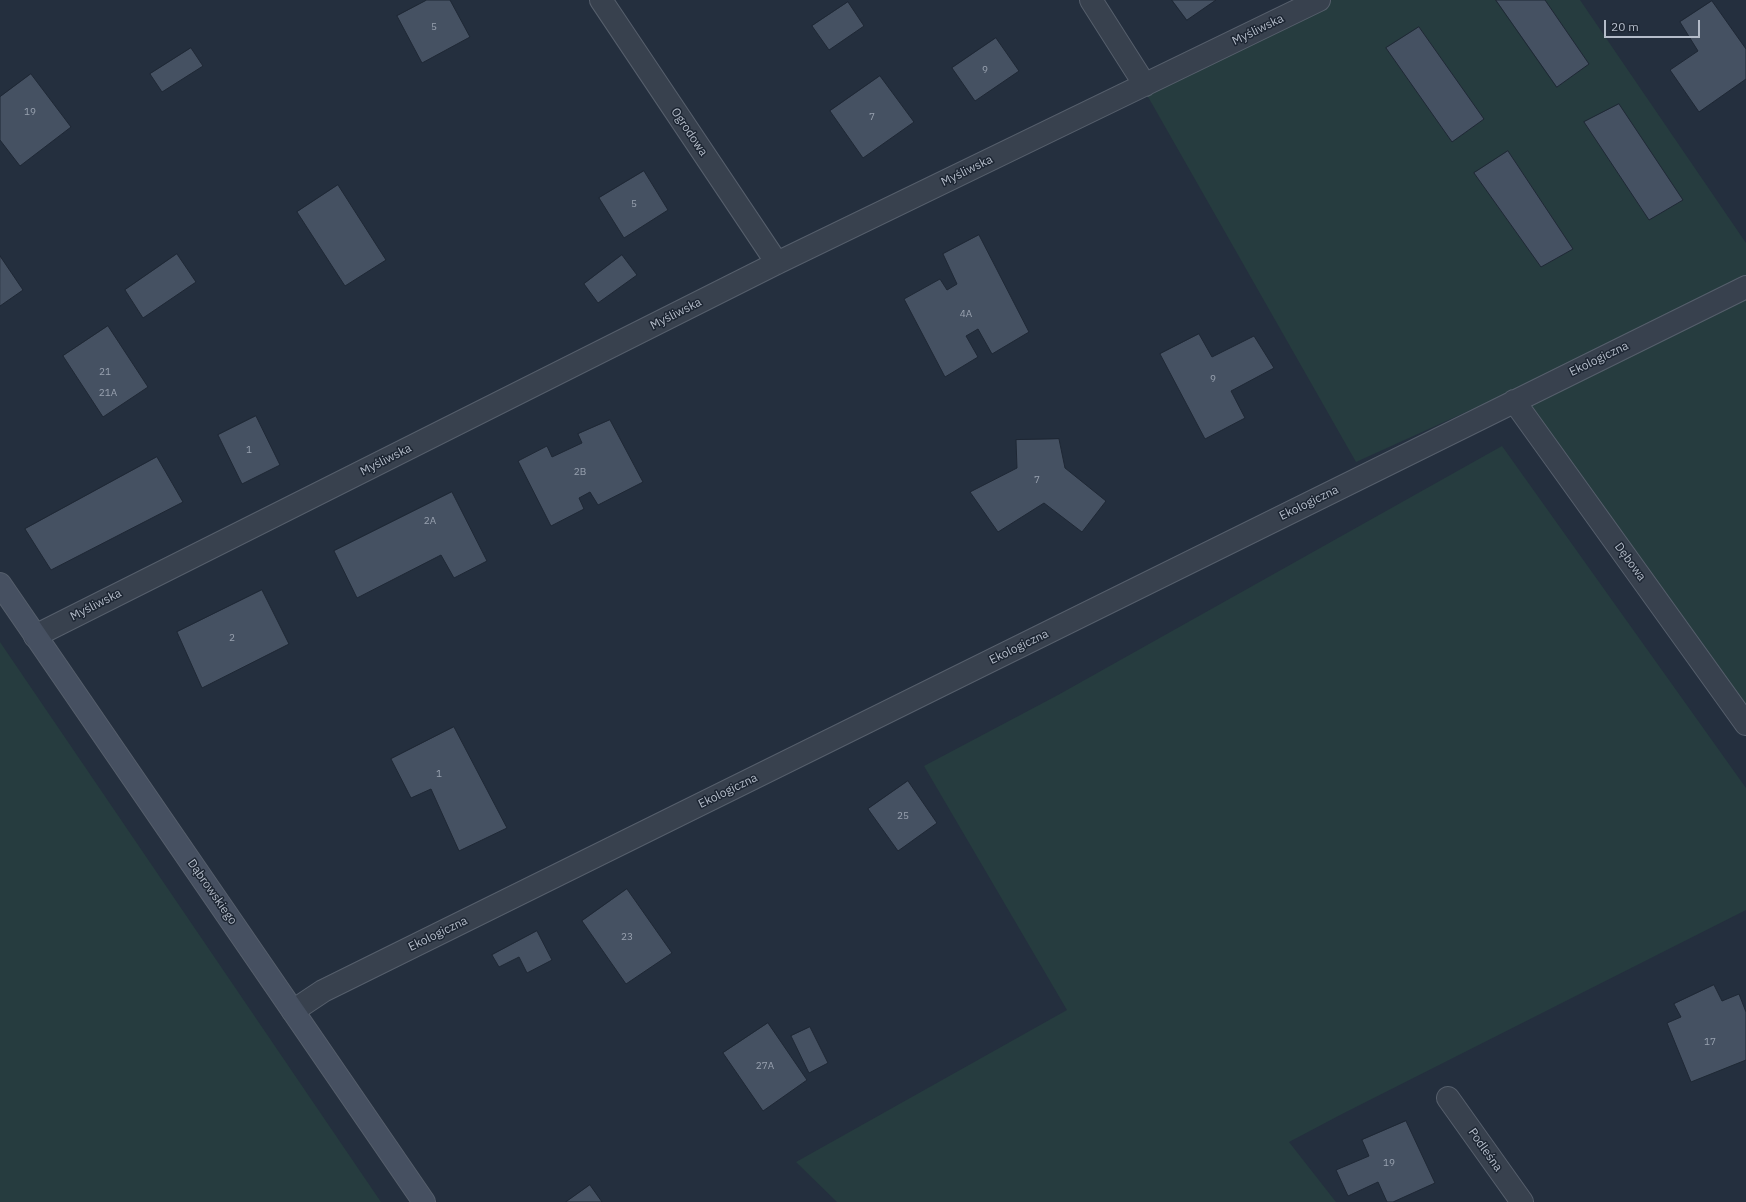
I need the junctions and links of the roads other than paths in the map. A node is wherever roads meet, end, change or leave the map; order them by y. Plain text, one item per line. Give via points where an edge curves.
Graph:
1 (601, 0) edge
2 (1091, 0) edge
3 (1319, 0) edge
4 (1145, 85) junction
5 (777, 263) junction
6 (1746, 287) edge
7 (1514, 401) junction
8 (0, 584) edge
9 (36, 636) junction
10 (1746, 724) edge
11 (293, 1010) junction
12 (1448, 1098) dead end
13 (424, 1202) edge
14 (1522, 1202) edge

1 - 5 street, Ogrodowa
2 - 4 street
3 - 4 street, Myśliwska
4 - 5 street, Myśliwska
5 - 9 street, Myśliwska
6 - 7 street, Ekologiczna
7 - 10 street, Dębowa
7 - 11 street, Ekologiczna via 323,991
8 - 9 street, Dąbrowskiego
9 - 11 street, Dąbrowskiego
11 - 13 street, Dąbrowskiego
12 - 14 street, Podleśna

